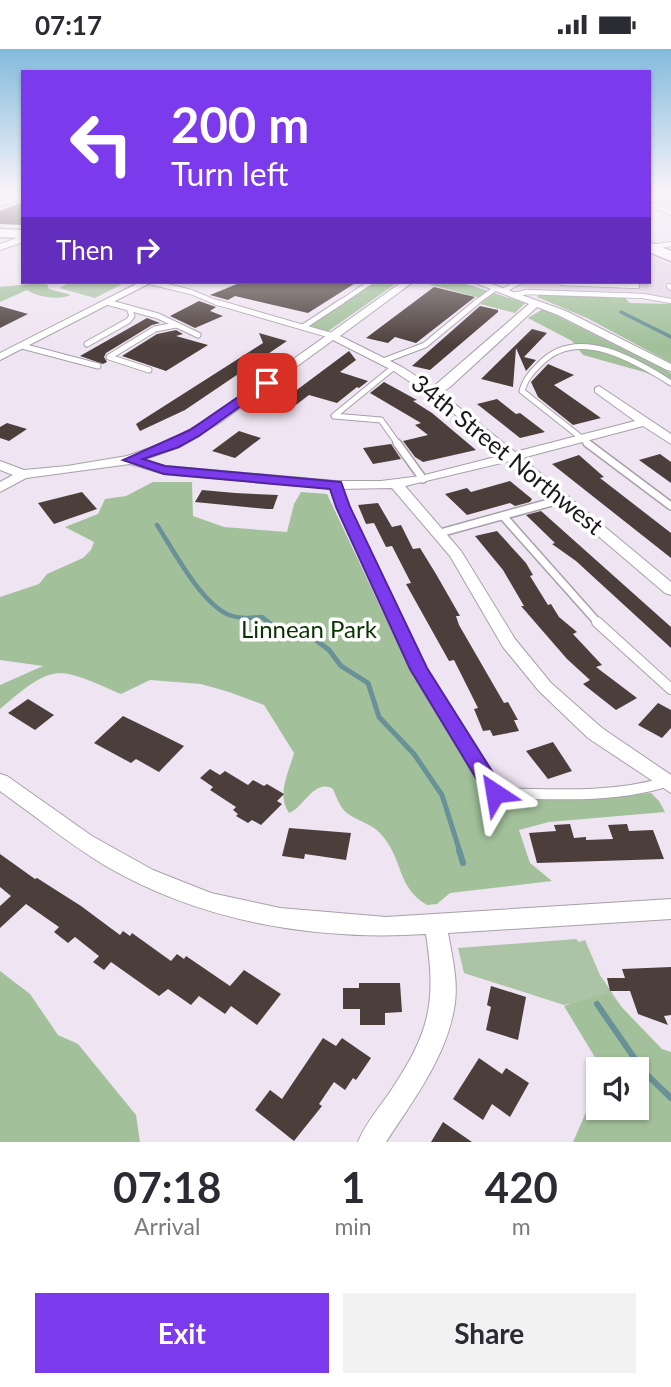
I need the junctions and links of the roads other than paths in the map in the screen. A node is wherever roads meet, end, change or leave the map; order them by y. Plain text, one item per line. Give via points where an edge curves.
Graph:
1 (671, 244) edge
2 (651, 251) edge
3 (651, 251) edge
4 (671, 259) edge
5 (144, 284) edge
6 (157, 284) edge
7 (367, 284) edge
8 (405, 284) edge
9 (484, 284) edge
10 (516, 284) edge
11 (582, 284) edge
12 (601, 285) junction
13 (637, 286) dead end
14 (504, 291) junction
15 (603, 295) junction
16 (107, 302) junction
17 (671, 302) edge
18 (536, 303) junction
19 (129, 308) junction
20 (176, 325) junction
21 (303, 327) junction
22 (198, 335) dead end
23 (333, 336) junction
24 (87, 344) dead end
25 (22, 346) junction
26 (1, 356) edge
27 (388, 364) junction
28 (98, 366) dead end
29 (671, 368) edge
30 (149, 370) dead end
31 (671, 383) edge
32 (598, 390) dead end
33 (434, 392) junction
34 (645, 422) junction
35 (582, 438) junction
36 (671, 440) edge
37 (513, 457) junction
38 (130, 460) junction
39 (0, 465) edge
40 (23, 474) junction
41 (423, 479) junction
42 (397, 484) junction
43 (336, 485) junction
44 (0, 488) edge
45 (564, 499) junction
46 (671, 506) edge
47 (503, 516) junction
48 (440, 533) junction
49 (671, 590) edge
50 (671, 689) edge
51 (0, 781) edge
52 (669, 783) edge
53 (10, 797) edge
54 (671, 909) edge
55 (436, 924) junction
56 (371, 1142) edge

1 - 2 lane
3 - 4 main road
5 - 16 street
6 - 21 lane
7 - 21 lane
8 - 23 street
9 - 14 street
10 - 14 lane
11 - 12 lane
12 - 13 lane
12 - 15 lane
14 - 15 lane
14 - 18 street
14 - 27 lane via 487,293 425,345
15 - 17 lane
16 - 19 lane
16 - 25 street
18 - 29 street
18 - 33 street
19 - 20 lane
19 - 24 lane via 132,316 128,321
20 - 22 lane
20 - 30 lane via 155,329 109,357
21 - 23 lane
23 - 27 street, 34th Street Northwest
23 - 38 street via 207,426
25 - 26 street
25 - 28 lane
27 - 33 street, 34th Street Northwest
27 - 41 lane via 334,416 382,420
31 - 35 lane via 625,357 604,351 564,348 549,354 523,383 522,391
32 - 34 street
33 - 37 street, 34th Street Northwest
34 - 35 street
34 - 36 street
35 - 37 street
35 - 46 lane
37 - 41 street
37 - 45 street, 34th Street Northwest
38 - 40 street
38 - 43 street via 164,470
39 - 40 street
40 - 44 street
41 - 42 street
42 - 43 street
42 - 48 street
43 - 52 lane via 419,669 495,793 617,791
45 - 47 lane
45 - 49 street, 34th Street Northwest
47 - 48 lane
47 - 50 lane via 588,614
48 - 52 street via 509,643 537,678 595,733
51 - 53 street
53 - 55 street via 155,881 216,903 331,925
54 - 55 street
55 - 56 street via 444,977 440,1024 432,1046

